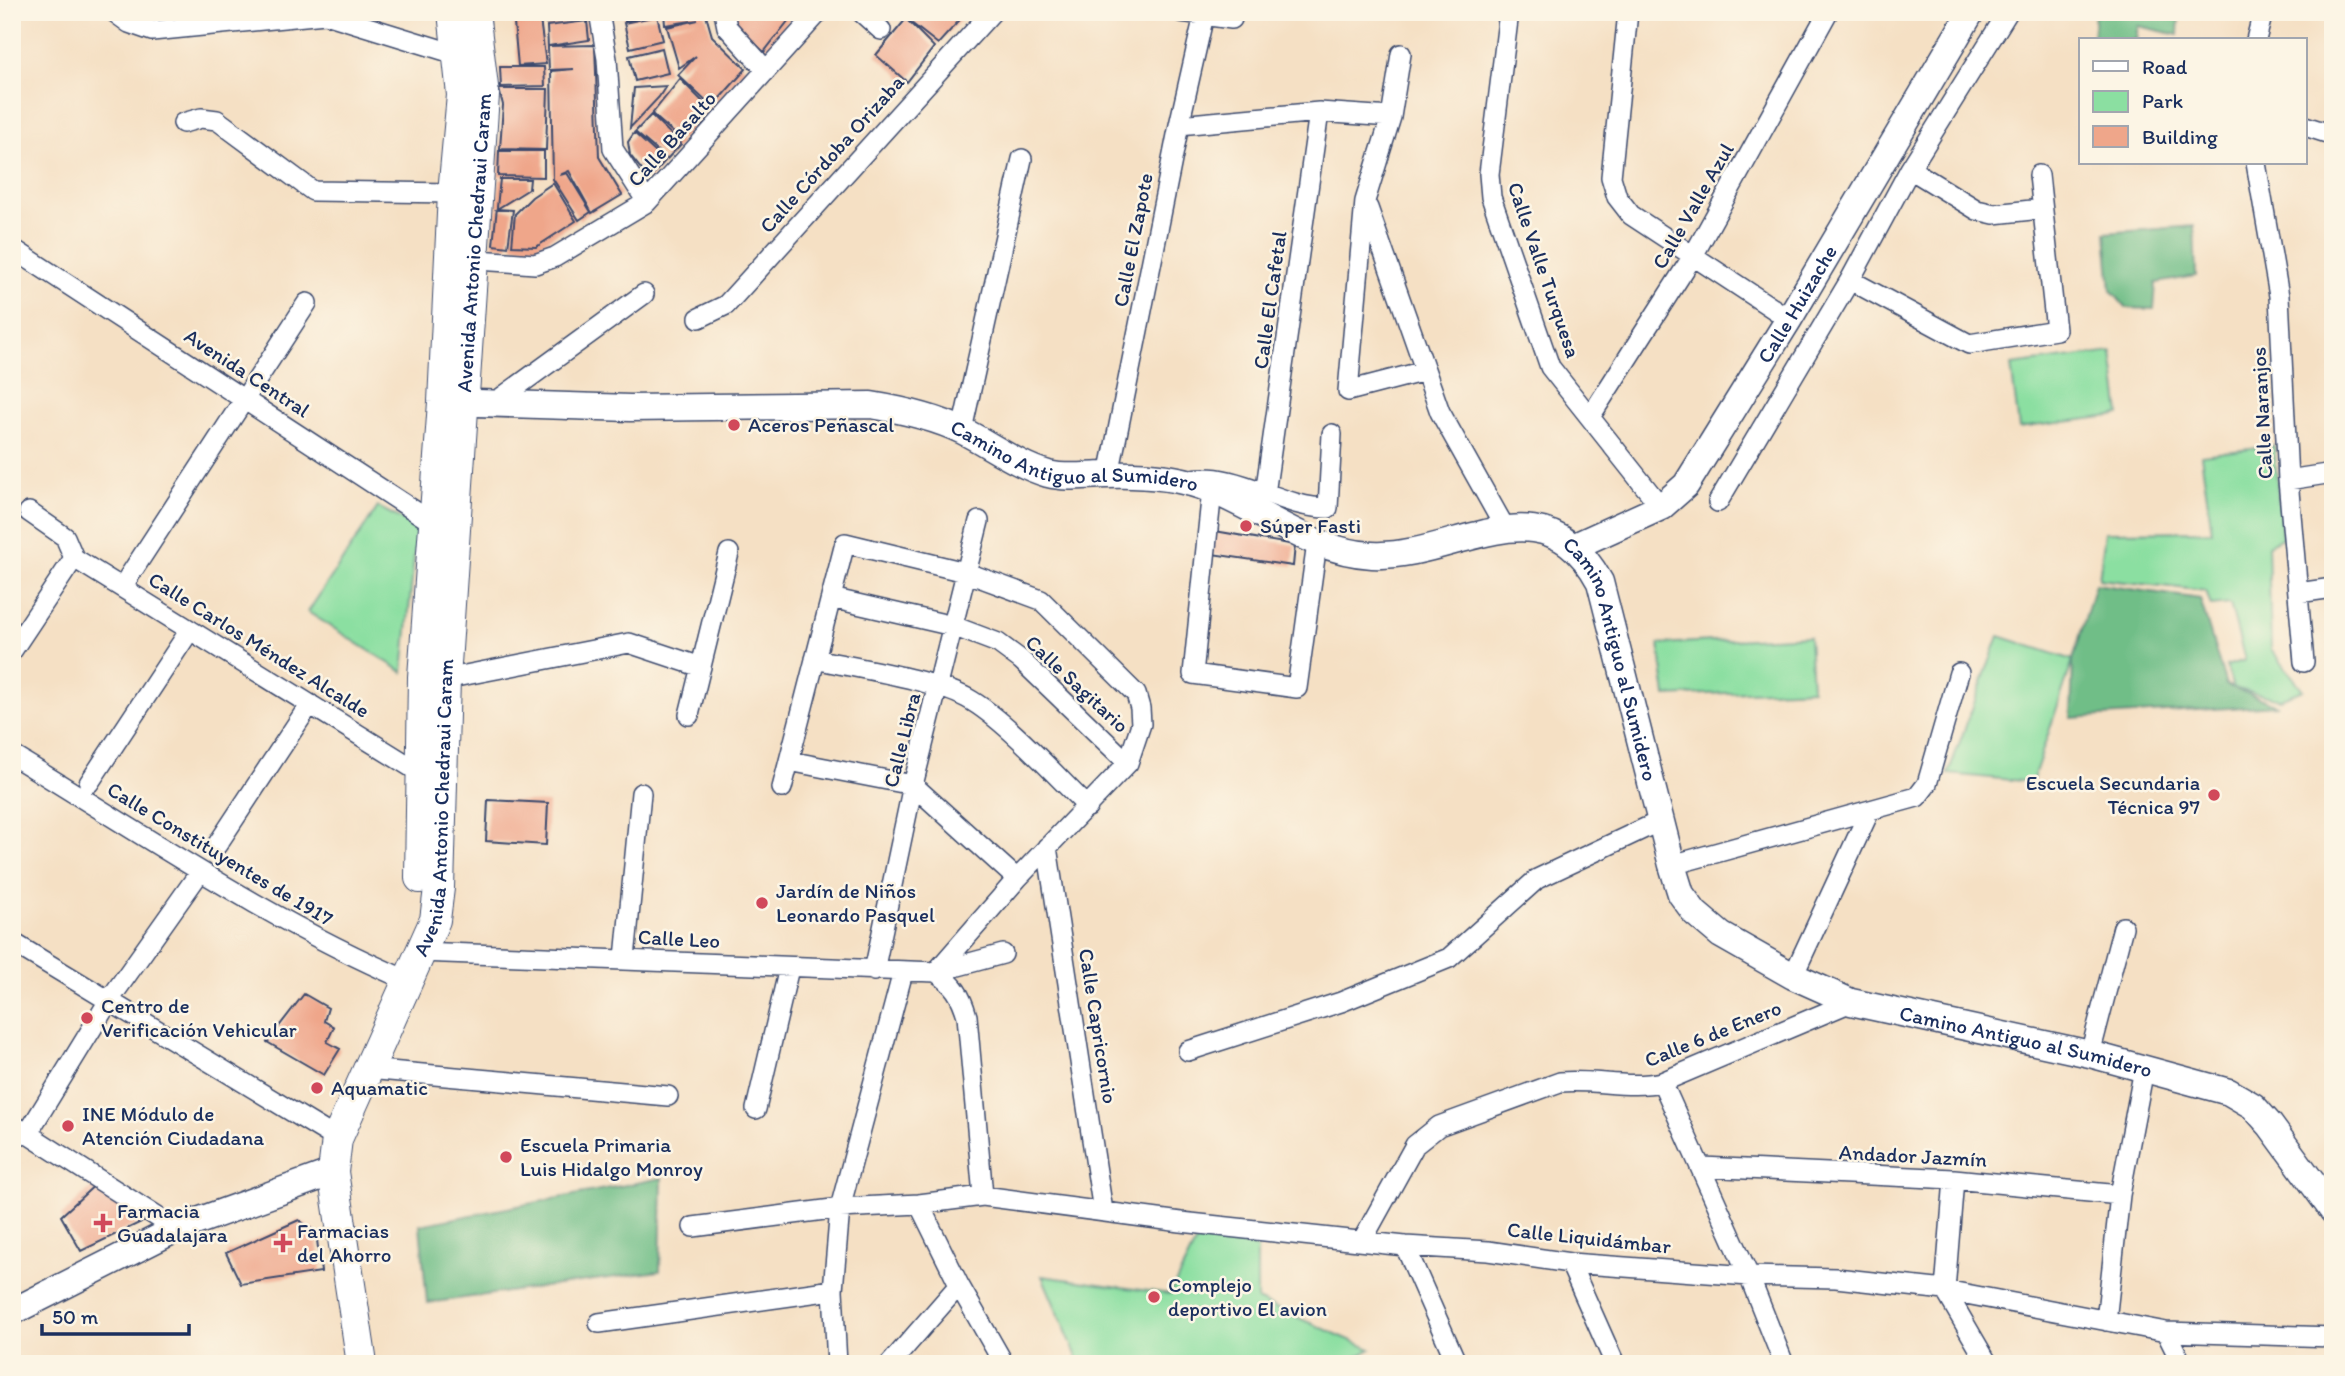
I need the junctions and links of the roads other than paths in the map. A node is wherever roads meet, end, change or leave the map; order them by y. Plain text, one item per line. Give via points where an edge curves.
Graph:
1 (114, 12) edge
2 (453, 12) edge
3 (474, 12) edge
4 (599, 12) edge
5 (724, 12) edge
6 (820, 12) edge
7 (861, 12) edge
8 (992, 12) edge
9 (1181, 12) edge
10 (1509, 12) edge
11 (1628, 12) edge
12 (1828, 12) edge
13 (1971, 12) edge
14 (2008, 12) edge
15 (2263, 12) edge
16 (322, 13) edge
17 (1204, 15) junction
18 (1232, 15) edge
19 (881, 30) dead end
20 (2256, 38) edge
21 (1401, 54) dead end
22 (470, 57) junction
23 (765, 69) junction
24 (1319, 112) junction
25 (1391, 117) junction
26 (183, 123) dead end
27 (1179, 125) junction
28 (2306, 126) edge
29 (2333, 135) edge
30 (1022, 159) dead end
31 (2256, 164) edge
32 (1910, 169) junction
33 (2039, 175) dead end
34 (453, 194) junction
35 (1365, 201) junction
36 (647, 202) junction
37 (2041, 209) junction
38 (12, 248) edge
39 (1693, 256) junction
40 (461, 259) junction
41 (1850, 280) junction
42 (644, 294) dead end
43 (307, 303) dead end
44 (699, 317) dead end
45 (1789, 319) junction
46 (1425, 371) junction
47 (247, 400) junction
48 (467, 402) junction
49 (1590, 417) junction
50 (962, 430) junction
51 (1332, 434) dead end
52 (2333, 472) edge
53 (1109, 475) junction
54 (2288, 480) junction
55 (1180, 481) junction
56 (1212, 490) junction
57 (1265, 494) junction
58 (1718, 502) dead end
59 (1661, 507) junction
60 (29, 512) dead end
61 (979, 521) dead end
62 (1505, 528) junction
63 (445, 531) junction
64 (1317, 543) junction
65 (1576, 546) junction
66 (729, 553) dead end
67 (74, 558) junction
68 (965, 572) junction
69 (122, 587) junction
70 (2333, 588) edge
71 (2298, 593) junction
72 (831, 598) junction
73 (953, 626) junction
74 (190, 630) junction
75 (12, 651) edge
76 (816, 659) junction
77 (2304, 662) dead end
78 (701, 667) junction
79 (1959, 673) dead end
80 (445, 679) junction
81 (939, 687) junction
82 (310, 704) junction
83 (689, 715) dead end
84 (12, 755) edge
85 (789, 761) junction
86 (1128, 763) junction
87 (419, 772) junction
88 (89, 783) dead end
89 (913, 786) junction
90 (782, 788) dead end
91 (641, 793) dead end
92 (1088, 807) junction
93 (1870, 810) junction
94 (1660, 821) junction
95 (217, 845) dead end
96 (1047, 847) junction
97 (1672, 865) junction
98 (200, 872) junction
99 (1017, 879) junction
100 (2123, 927) dead end
101 (12, 942) edge
102 (626, 951) junction
103 (419, 952) junction
104 (1003, 954) dead end
105 (789, 968) junction
106 (874, 971) junction
107 (903, 972) junction
108 (936, 972) junction
109 (1793, 976) junction
110 (410, 981) junction
111 (110, 999) junction
112 (1851, 1002) junction
113 (1188, 1051) dead end
114 (2090, 1054) junction
115 (367, 1069) junction
116 (2144, 1069) junction
117 (1662, 1082) junction
118 (668, 1096) dead end
119 (756, 1109) dead end
120 (20, 1128) edge
121 (337, 1139) junction
122 (1702, 1167) junction
123 (333, 1171) junction
124 (1954, 1179) junction
125 (2120, 1195) junction
126 (983, 1196) junction
127 (919, 1204) junction
128 (841, 1208) junction
129 (1103, 1211) junction
130 (2333, 1211) edge
131 (693, 1227) dead end
132 (176, 1229) junction
133 (1363, 1240) junction
134 (1405, 1246) junction
135 (1570, 1263) junction
136 (1749, 1276) junction
137 (959, 1286) junction
138 (833, 1290) junction
139 (1945, 1290) junction
140 (12, 1312) edge
141 (2106, 1321) junction
142 (599, 1323) dead end
143 (2166, 1332) junction
144 (2333, 1337) edge
145 (362, 1364) edge
146 (837, 1364) edge
147 (890, 1364) edge
148 (1003, 1364) edge
149 (1457, 1364) edge
150 (1615, 1364) edge
151 (1784, 1364) edge
152 (1988, 1364) edge
153 (2182, 1364) edge

1 - 16 street via 152,31
2 - 22 main road, Avenida Antonio Chedraui Caram
3 - 22 main road, Avenida Antonio Chedraui Caram
4 - 36 street via 613,149
5 - 23 street via 727,27
6 - 23 street, Calle Basalto
7 - 19 street
8 - 44 street, Calle Córdoba Orizaba via 726,305
9 - 17 street
10 - 49 street, Calle Valle Turquesa via 1489,174 1491,197 1550,367
11 - 39 street via 1613,187 1631,215
12 - 39 street, Calle Valle Azul
13 - 45 main road, Calle Huizache
14 - 32 street, Calle Huizache
15 - 20 street
16 - 22 street
17 - 18 street
17 - 27 street, Calle El Zapote
21 - 25 street
22 - 34 main road, Avenida Antonio Chedraui Caram
22 - 40 main road, Avenida Antonio Chedraui Caram via 484,96
23 - 36 street, Calle Basalto
24 - 25 street
24 - 27 street
24 - 57 street, Calle El Cafetal
25 - 35 street
26 - 34 street via 217,120 313,191
27 - 53 street, Calle El Zapote
28 - 29 street
30 - 50 street
31 - 54 street, Calle Naranjos via 2279,296
32 - 37 street via 1977,210 1994,214
32 - 41 street, Calle Huizache
33 - 37 street
34 - 40 main road, Avenida Antonio Chedraui Caram
35 - 46 street
35 - 46 street via 1348,391
36 - 40 street, Calle Basalto via 555,257 535,264
37 - 41 street via 2056,330 1969,344
38 - 47 street, Avenida Central
39 - 45 street
39 - 49 street, Calle Valle Azul
40 - 48 main road, Avenida Antonio Chedraui Caram
41 - 58 street, Calle Huizache
42 - 48 street
43 - 47 street
45 - 59 main road, Calle Huizache via 1686,485
46 - 62 street via 1440,412
47 - 63 street, Avenida Central
47 - 69 street
48 - 50 main road, Camino Antiguo al Sumidero via 630,408 871,405 911,412
48 - 63 main road, Avenida Antonio Chedraui Caram
49 - 59 street, Calle Valle Turquesa
50 - 53 main road, Camino Antiguo al Sumidero via 1050,474
51 - 57 street via 1328,509 1291,504
52 - 54 street
53 - 55 main road, Camino Antiguo al Sumidero
54 - 71 street, Calle Naranjos
55 - 56 main road, Camino Antiguo al Sumidero
55 - 57 street via 1216,477
56 - 64 main road, Camino Antiguo al Sumidero
56 - 64 street via 1193,674 1297,688
59 - 65 main road, Calle Huizache
60 - 67 street via 65,537
61 - 68 street, Calle Libra
62 - 64 main road, Camino Antiguo al Sumidero via 1393,554 1346,552
62 - 65 main road, Camino Antiguo al Sumidero via 1555,533
63 - 80 main road, Avenida Antonio Chedraui Caram
63 - 87 main road, Avenida Antonio Chedraui Caram
65 - 94 main road, Camino Antiguo al Sumidero via 1600,582
66 - 78 street
67 - 69 street, Calle Carlos Méndez Alcalde
67 - 75 street
68 - 72 street via 845,544
68 - 73 street, Calle Libra
68 - 86 street via 1041,600 1136,694 1141,724
69 - 74 street, Calle Carlos Méndez Alcalde
70 - 71 street
71 - 77 street, Calle Naranjos
72 - 73 street, Calle Sagitario
72 - 76 street
73 - 81 street, Calle Libra
73 - 86 street, Calle Sagitario via 999,643 1021,660
74 - 82 street, Calle Carlos Méndez Alcalde
74 - 88 street
76 - 81 street
76 - 85 street
78 - 80 street via 629,643
78 - 83 street
79 - 93 street via 1927,784 1917,797
80 - 103 main road, Avenida Antonio Chedraui Caram via 439,888 435,920
81 - 89 street, Calle Libra
81 - 92 street via 987,712
82 - 87 street, Calle Carlos Méndez Alcalde
82 - 95 street
84 - 98 street, Calle Constituyentes de 1917
85 - 89 street
85 - 90 street
86 - 92 street
87 - 103 main road, Avenida Antonio Chedraui Caram via 420,887 415,919
89 - 99 street
89 - 106 street, Calle Libra
91 - 102 street
92 - 96 street
93 - 97 street
93 - 109 street
94 - 97 main road, Camino Antiguo al Sumidero
94 - 113 street via 1537,879 1449,958 1341,1002
96 - 99 street
96 - 129 street, Calle Capricornio
97 - 109 main road, Camino Antiguo al Sumidero via 1681,894 1695,913 1721,935
98 - 110 street, Calle Constituyentes de 1917 via 311,937
98 - 111 street
99 - 108 street
100 - 114 street
101 - 111 street
102 - 103 street, Calle Leo
102 - 105 street, Calle Leo
103 - 110 main road
104 - 108 street, Calle Leo
105 - 106 street, Calle Leo
105 - 119 street
106 - 107 street, Calle Leo
107 - 108 street, Calle Leo
107 - 128 street
108 - 126 street via 960,995 967,1016
109 - 112 main road, Camino Antiguo al Sumidero
110 - 115 main road
111 - 120 street
111 - 121 street
112 - 114 main road, Camino Antiguo al Sumidero
112 - 117 street, Calle 6 de Enero
114 - 116 main road, Camino Antiguo al Sumidero
115 - 118 street
115 - 121 main road
116 - 125 street
116 - 130 main road, Camino Antiguo al Sumidero via 2229,1092 2253,1106
117 - 122 street
117 - 133 street, Calle 6 de Enero via 1639,1087 1560,1082 1439,1126 1415,1145
120 - 132 street
121 - 123 main road
122 - 124 street, Andador Jazmín
122 - 136 street
123 - 132 main road
123 - 145 main road
124 - 125 street, Andador Jazmín
124 - 139 street
125 - 141 street
126 - 127 street, Calle Liquidámbar
126 - 129 street, Calle Liquidámbar
127 - 128 street, Calle Liquidámbar
127 - 137 street
128 - 131 street, Calle Liquidámbar
128 - 138 street
129 - 133 street, Calle Liquidámbar
132 - 140 main road
133 - 134 street, Calle Liquidámbar
134 - 135 street, Calle Liquidámbar via 1488,1251
134 - 149 street
135 - 136 street, Calle Liquidámbar
135 - 150 street
136 - 139 street, Calle Liquidámbar via 1836,1278
136 - 151 street
137 - 147 street
137 - 148 street
138 - 142 street
138 - 146 street
139 - 141 street, Calle Liquidámbar
139 - 152 street
141 - 143 street, Calle Liquidámbar
143 - 144 street, Calle Liquidámbar
143 - 153 street

